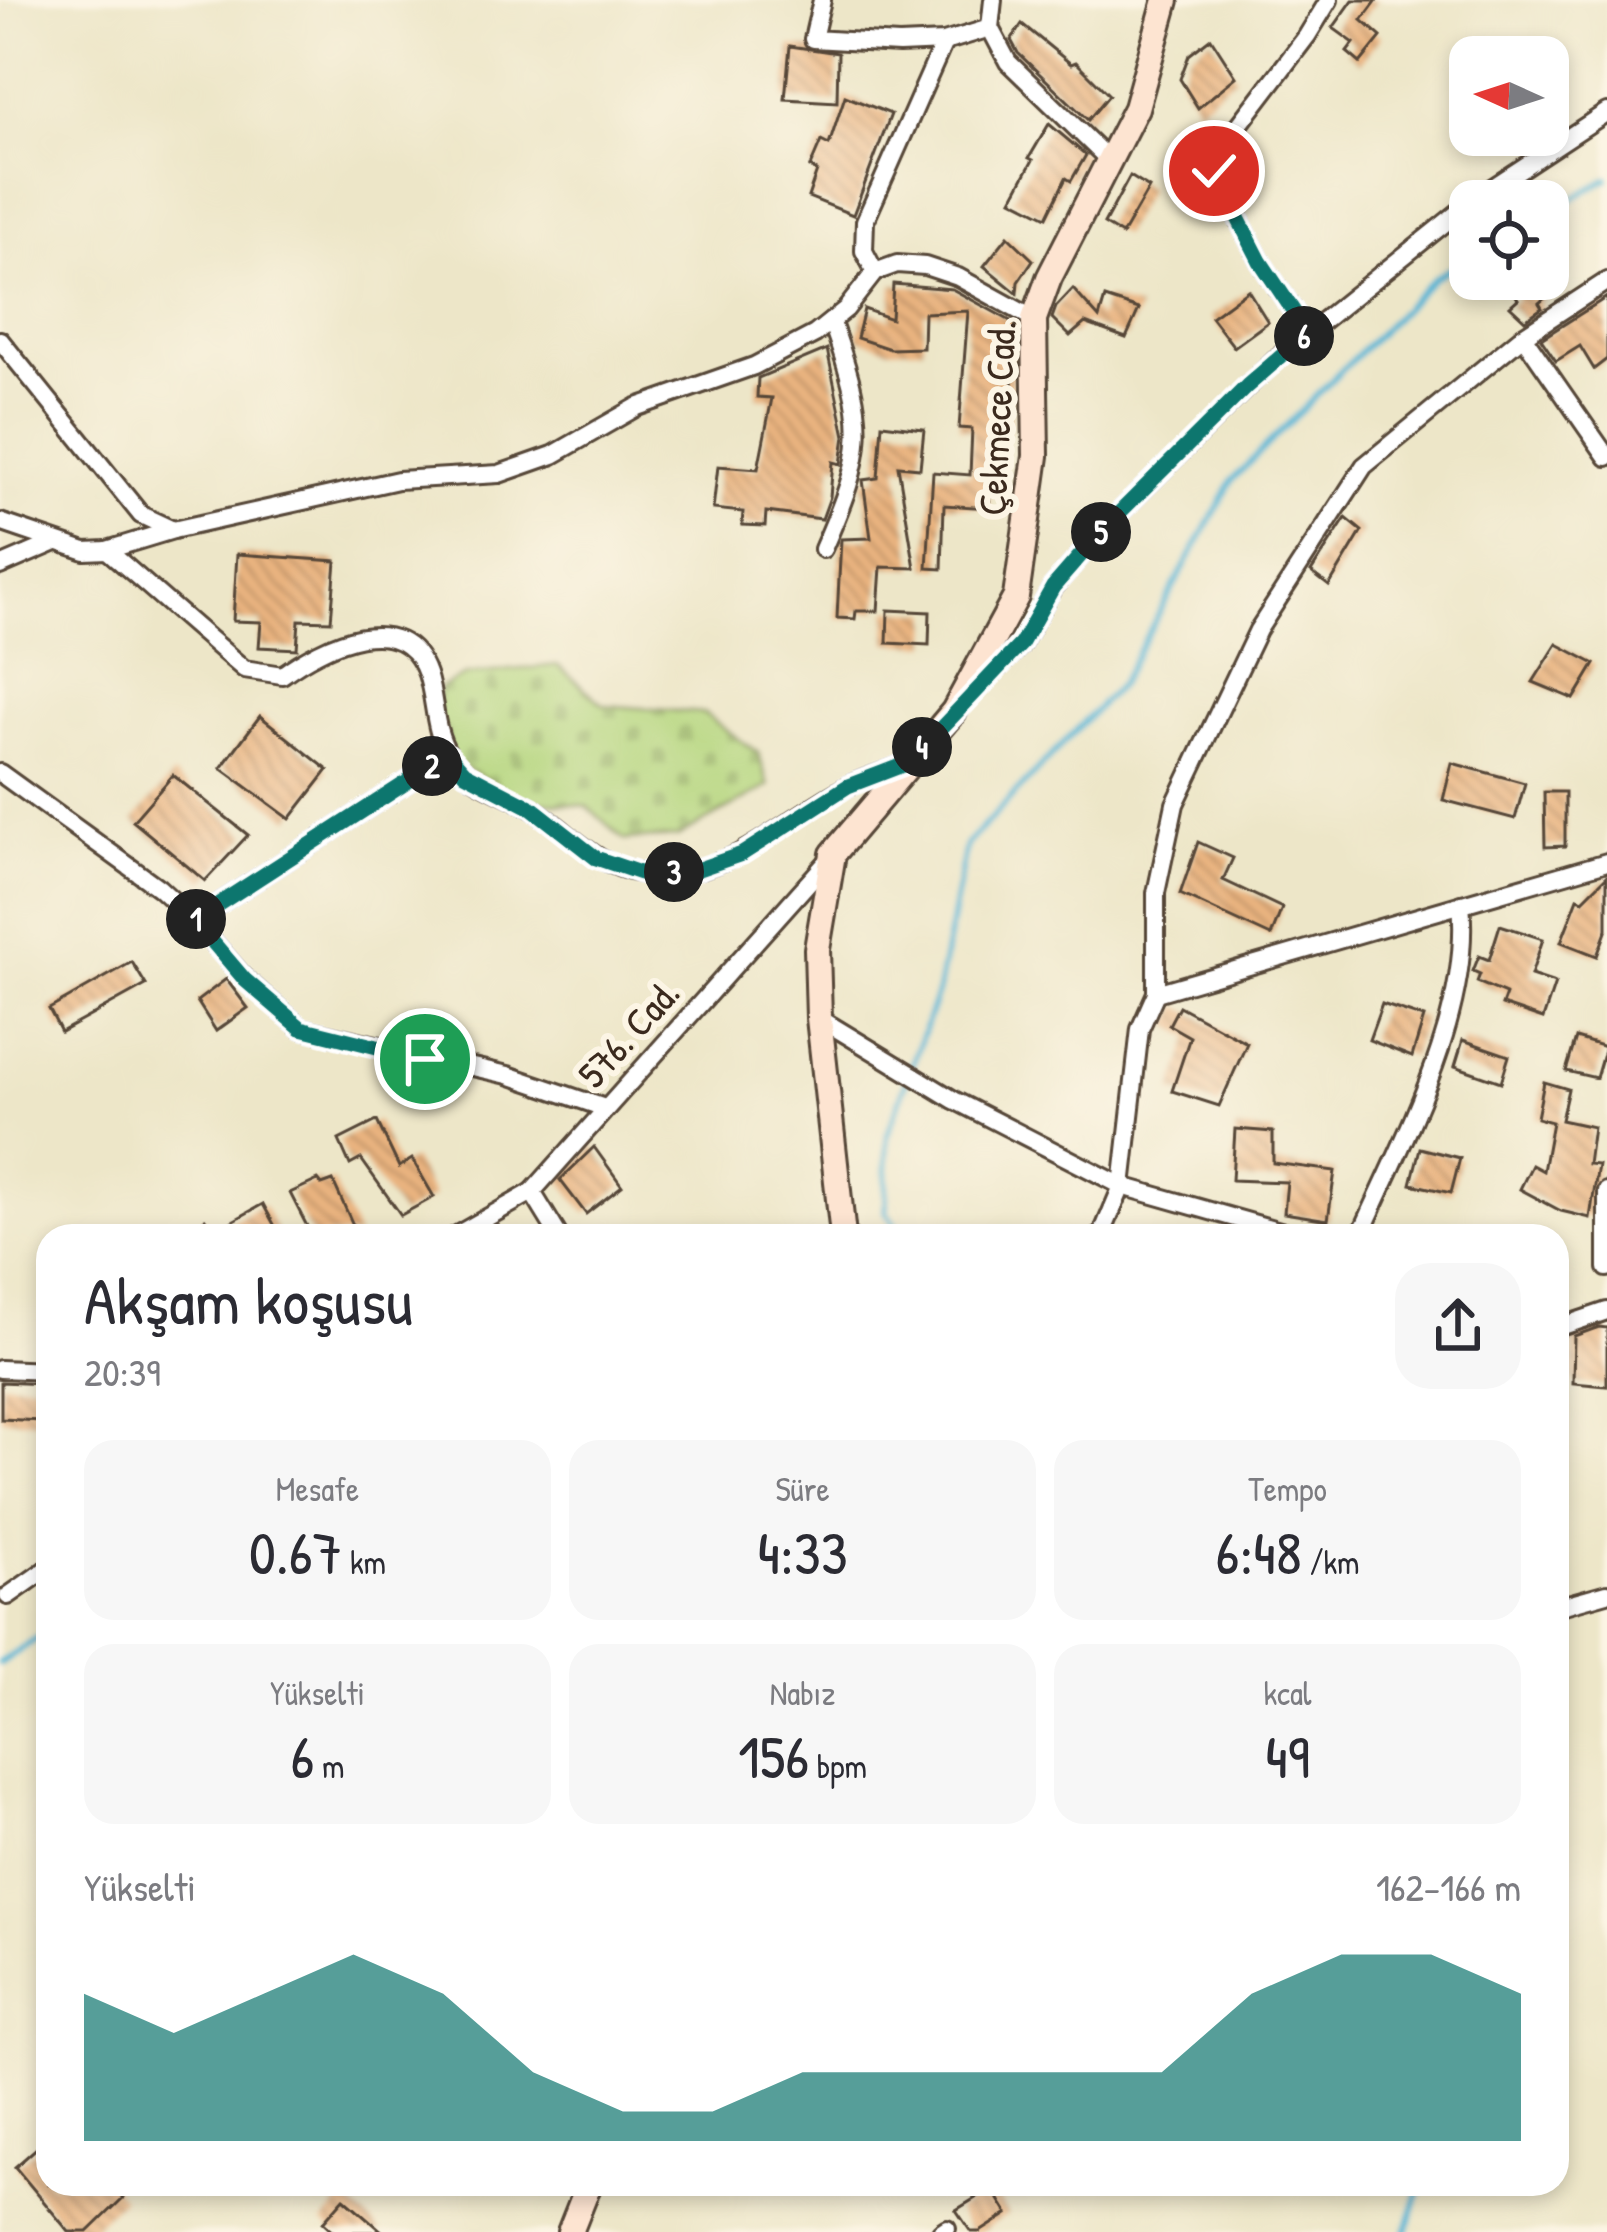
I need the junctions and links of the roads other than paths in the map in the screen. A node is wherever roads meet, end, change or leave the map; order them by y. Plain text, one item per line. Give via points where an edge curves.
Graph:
1 (822, 0) edge
2 (993, 0) edge
3 (1166, 0) edge
4 (1329, 0) edge
5 (990, 28) junction
6 (944, 42) junction
7 (1607, 112) edge
8 (1109, 161) junction
9 (1504, 180) edge
10 (1449, 220) edge
11 (875, 272) junction
12 (1607, 281) edge
13 (1034, 319) junction
14 (832, 323) junction
15 (1308, 333) junction
16 (1522, 336) junction
17 (0, 340) edge
18 (1607, 457) edge
19 (0, 522) edge
20 (173, 530) junction
21 (56, 542) junction
22 (823, 549) dead end
23 (107, 550) junction
24 (0, 566) edge
25 (954, 711) junction
26 (449, 755) junction
27 (908, 763) junction
28 (0, 773) edge
29 (833, 854) junction
30 (1607, 862) edge
31 (1461, 904) junction
32 (194, 920) junction
33 (1156, 993) junction
34 (819, 1018) junction
35 (605, 1108) junction
36 (1122, 1186) junction
37 (1607, 1191) edge
38 (532, 1192) junction
39 (476, 1224) edge
40 (552, 1224) edge
41 (842, 1224) edge
42 (1106, 1224) edge
43 (1256, 1224) edge
44 (1365, 1224) edge
45 (1607, 1268) edge
46 (1607, 1311) edge
47 (1569, 1324) edge
48 (0, 1370) edge
49 (36, 1371) edge
50 (36, 1576) edge
51 (1607, 1593) edge
52 (8, 1596) dead end
53 (1569, 1603) edge
54 (584, 2196) edge
55 (570, 2232) edge

1 - 6 street via 813,39
2 - 5 street
3 - 8 street, Çekmece Cad. via 1136,108
4 - 15 street via 1214,158 1260,261
5 - 6 street
5 - 8 street via 1008,62
6 - 11 street via 865,221 864,251
7 - 9 street
8 - 13 street, Çekmece Cad.
10 - 15 street
11 - 13 street via 925,266
11 - 14 street
12 - 16 street
13 - 25 street, Çekmece Cad. via 1036,456 1016,597
14 - 20 street via 754,366 637,407 553,455 499,474 398,480
14 - 22 street via 855,387 860,441
15 - 25 street via 1107,525 1053,587 1021,644
16 - 18 street
16 - 33 street via 1364,466 1258,630 1175,804 1156,893
17 - 20 street via 141,515
19 - 21 street
20 - 23 street
21 - 23 street
21 - 24 street
23 - 26 street via 244,669 282,675 315,651 377,633 405,642 428,677
25 - 27 street, Çekmece Cad.
26 - 27 street via 596,858 640,873 696,870 742,854 848,786
26 - 32 street
27 - 29 street, Çekmece Cad.
28 - 32 street
29 - 34 street, Çekmece Cad. via 817,949
29 - 35 street, 576. Cad.
30 - 31 street
31 - 33 street
31 - 44 street via 1465,945 1456,994
32 - 35 street via 301,1028 508,1075
33 - 36 street via 1140,1030
34 - 36 street via 954,1100
34 - 41 street, Çekmece Cad.
35 - 38 street, 576. Cad.
36 - 42 street
36 - 43 street
37 - 45 street
38 - 39 street, 576. Cad.
38 - 40 street
46 - 47 street
48 - 49 street
50 - 52 street
51 - 53 street
54 - 55 street

